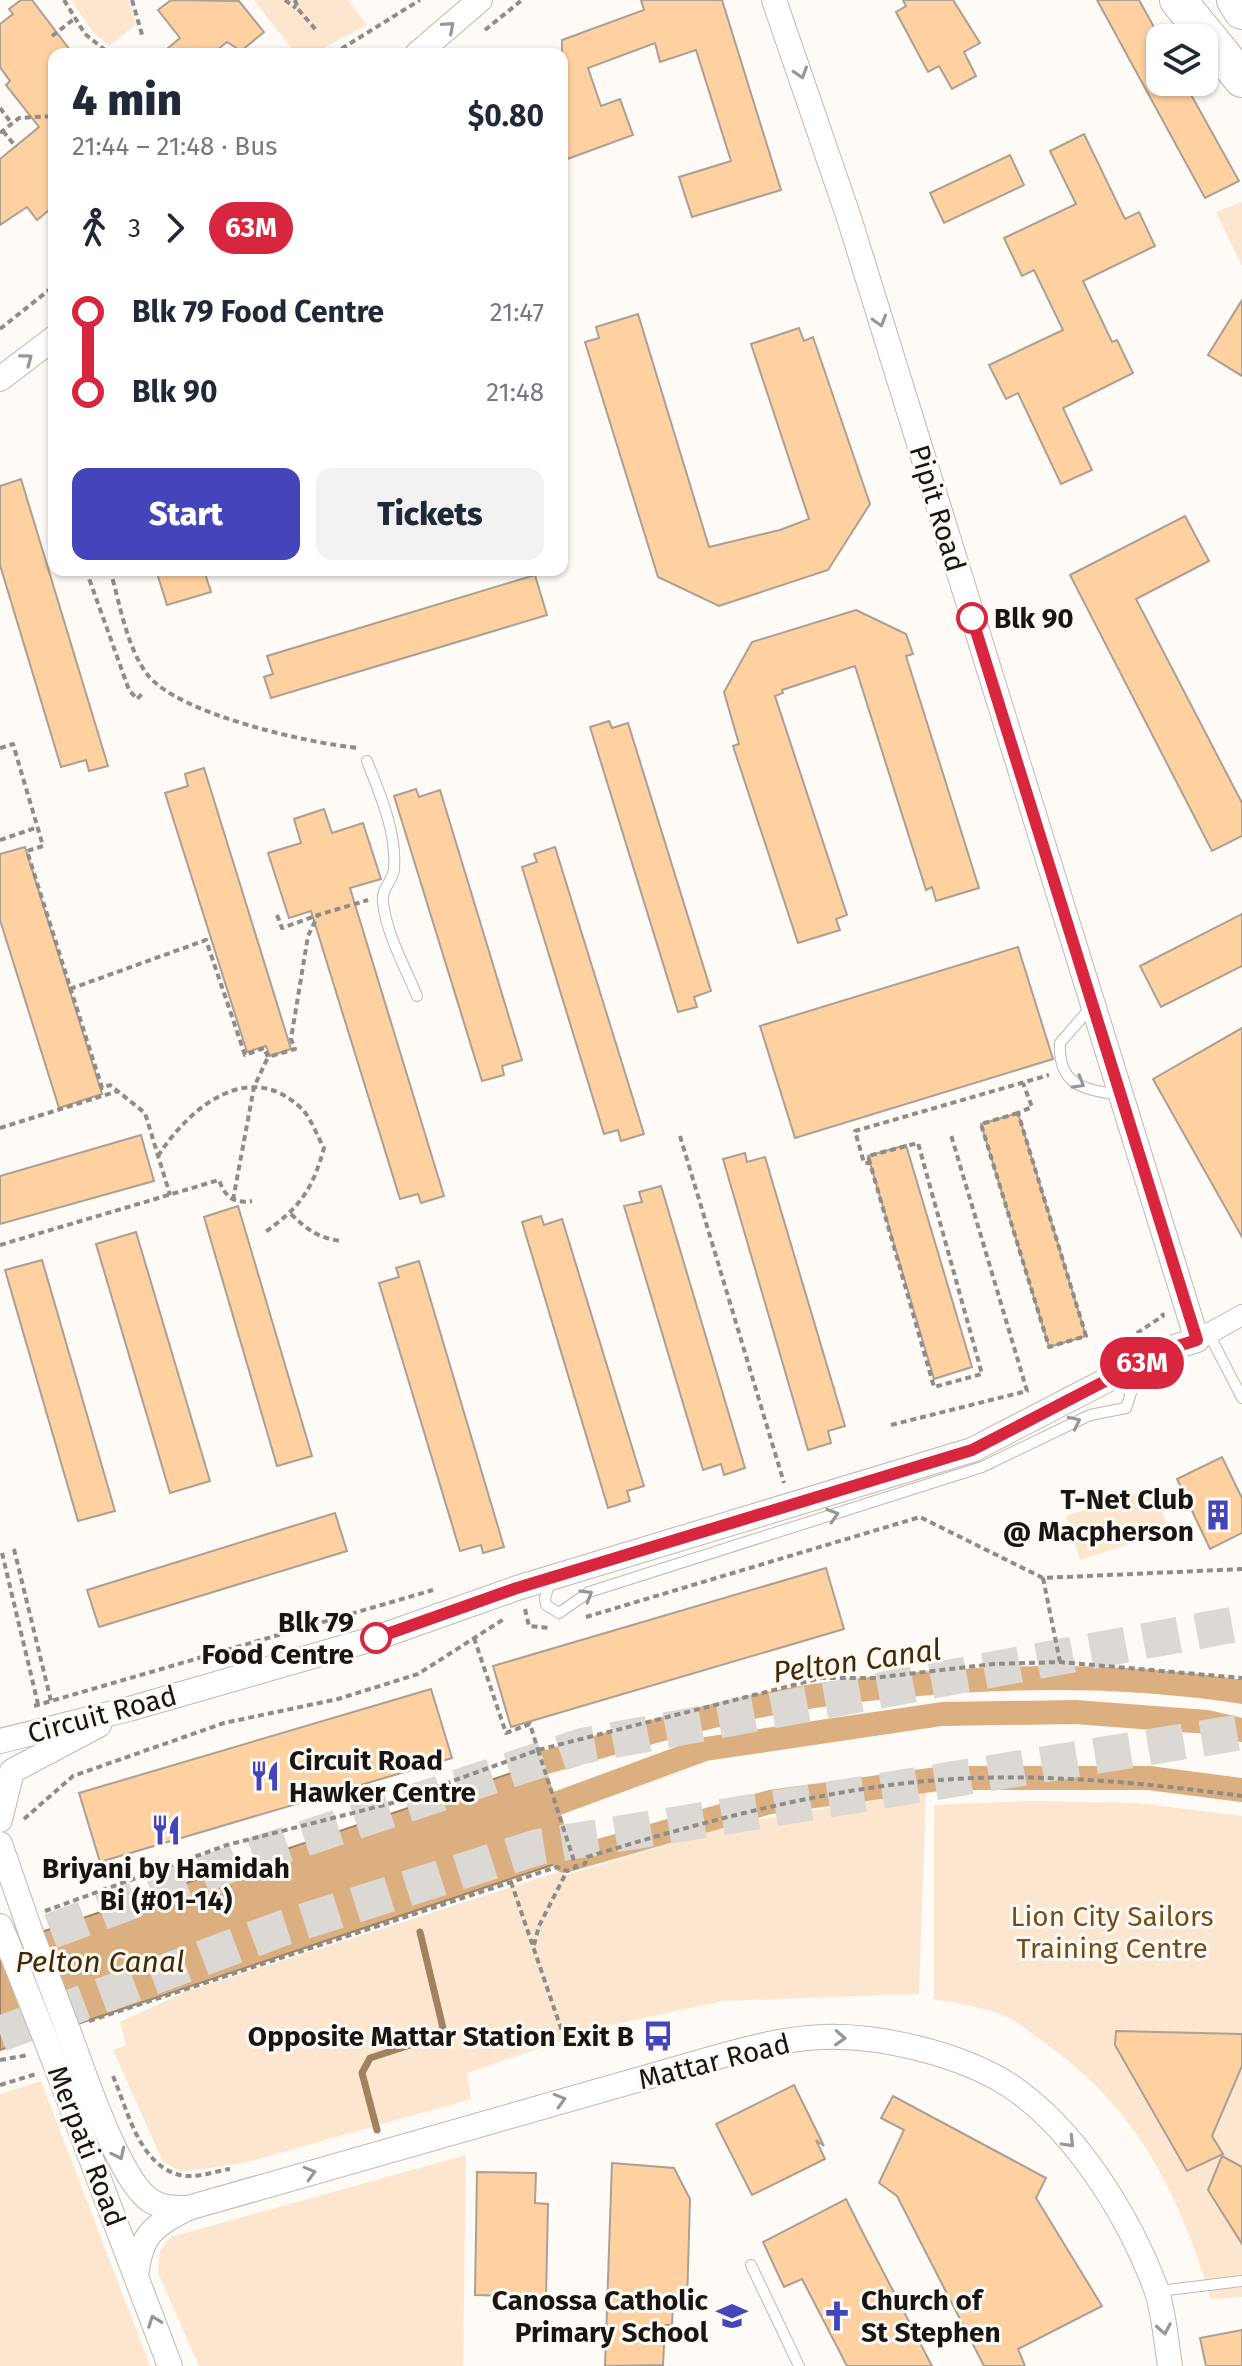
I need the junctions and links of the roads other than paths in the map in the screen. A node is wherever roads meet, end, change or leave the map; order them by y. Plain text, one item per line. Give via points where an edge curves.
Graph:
1 (480, 0) edge
2 (774, 0) edge
3 (1178, 0) edge
4 (1235, 0) edge
5 (1242, 11) edge
6 (424, 48) edge
7 (1242, 79) edge
8 (48, 343) edge
9 (0, 379) edge
10 (367, 761) road end
11 (417, 996) dead end
12 (1092, 1006) junction
13 (1120, 1095) junction
14 (1242, 1315) edge
15 (1203, 1337) junction
16 (1116, 1377) junction
17 (1242, 1398) edge
18 (552, 1578) junction
19 (129, 1709) junction
20 (0, 1741) edge
21 (11, 1821) edge
22 (0, 1844) edge
23 (3, 1934) edge
24 (60, 2038) junction
25 (188, 2208) junction
26 (751, 2265) dead end
27 (136, 2276) junction
28 (1242, 2281) edge
29 (1157, 2291) junction
30 (170, 2366) edge
31 (799, 2366) edge
32 (1170, 2366) edge

6 -> 1 street
2 -> 12 street, Pipit Road via 849,218
3 - 7 highway
4 - 5 highway
9 -> 8 street
10 - 11 lane via 395,857 394,874 383,895 390,930
12 - 13 street, Pipit Road
12 -> 13 lane via 1060,1043 1063,1071 1074,1082
13 - 15 street, Pipit Road
14 - 15 street
15 - 16 street, Circuit Road via 1165,1350
15 - 17 lane
16 - 18 street, Circuit Road via 972,1450
18 -> 16 lane via 546,1605 559,1613 589,1592 982,1467 1090,1415 1126,1408 1131,1393
18 - 19 street, Circuit Road via 376,1638
19 - 20 street, Circuit Road
19 - 21 street via 12,1771
22 - 24 street, Merpati Road, bridge
23 - 24 street, Merpati Road, bridge
24 -> 25 street, Merpati Road via 127,2172 145,2197 156,2204
24 - 27 street, Merpati Road
25 - 27 street, Mattar Road via 145,2238
25 -> 29 street, Mattar Road via 728,2054 810,2038 881,2040 943,2056 1009,2085 1046,2118 1088,2162 1124,2215
26 - 31 lane
30 -> 27 street, Merpati Road
28 - 29 lane
29 -> 32 street, Mattar Road

